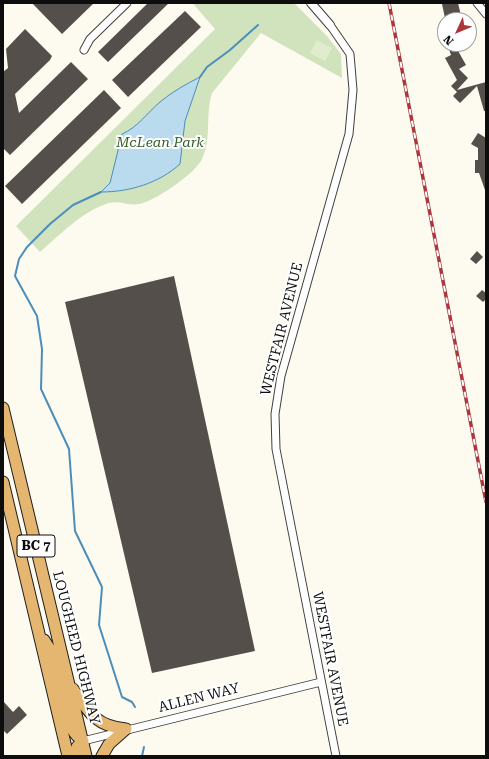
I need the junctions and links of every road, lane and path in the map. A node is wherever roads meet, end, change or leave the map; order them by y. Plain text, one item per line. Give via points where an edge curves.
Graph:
1 (127, 3) edge
2 (311, 3) edge
3 (477, 3) edge
4 (486, 14) edge
5 (330, 25) joint
6 (84, 50) dead end
7 (3, 408) edge
8 (3, 482) edge
9 (38, 628) junction
10 (321, 682) junction
11 (69, 684) junction
12 (126, 729) junction
13 (83, 741) junction
14 (68, 756) edge
15 (77, 756) edge
16 (86, 756) edge
17 (102, 756) edge
18 (336, 756) edge

1 - 6 street via 90,39
2 - 5 street
3 - 4 street
5 - 10 street, WESTFAIR AVENUE via 350,54 353,90 349,134 281,376 275,414 276,450
7 - 11 highway, LOUGHEED HIGHWAY / BC 7
8 - 9 highway, BC 7
9 - 13 highway via 56,661 72,731
9 - 14 highway, BC 7
10 - 12 street, ALLEN WAY
10 - 18 street, WESTFAIR AVENUE
11 - 12 highway via 93,717 107,726
11 - 13 highway, LOUGHEED HIGHWAY / BC 7
12 - 13 street, ALLEN WAY
12 - 17 highway via 109,744
13 - 15 highway via 77,747
13 - 16 highway, LOUGHEED HIGHWAY / BC 7

